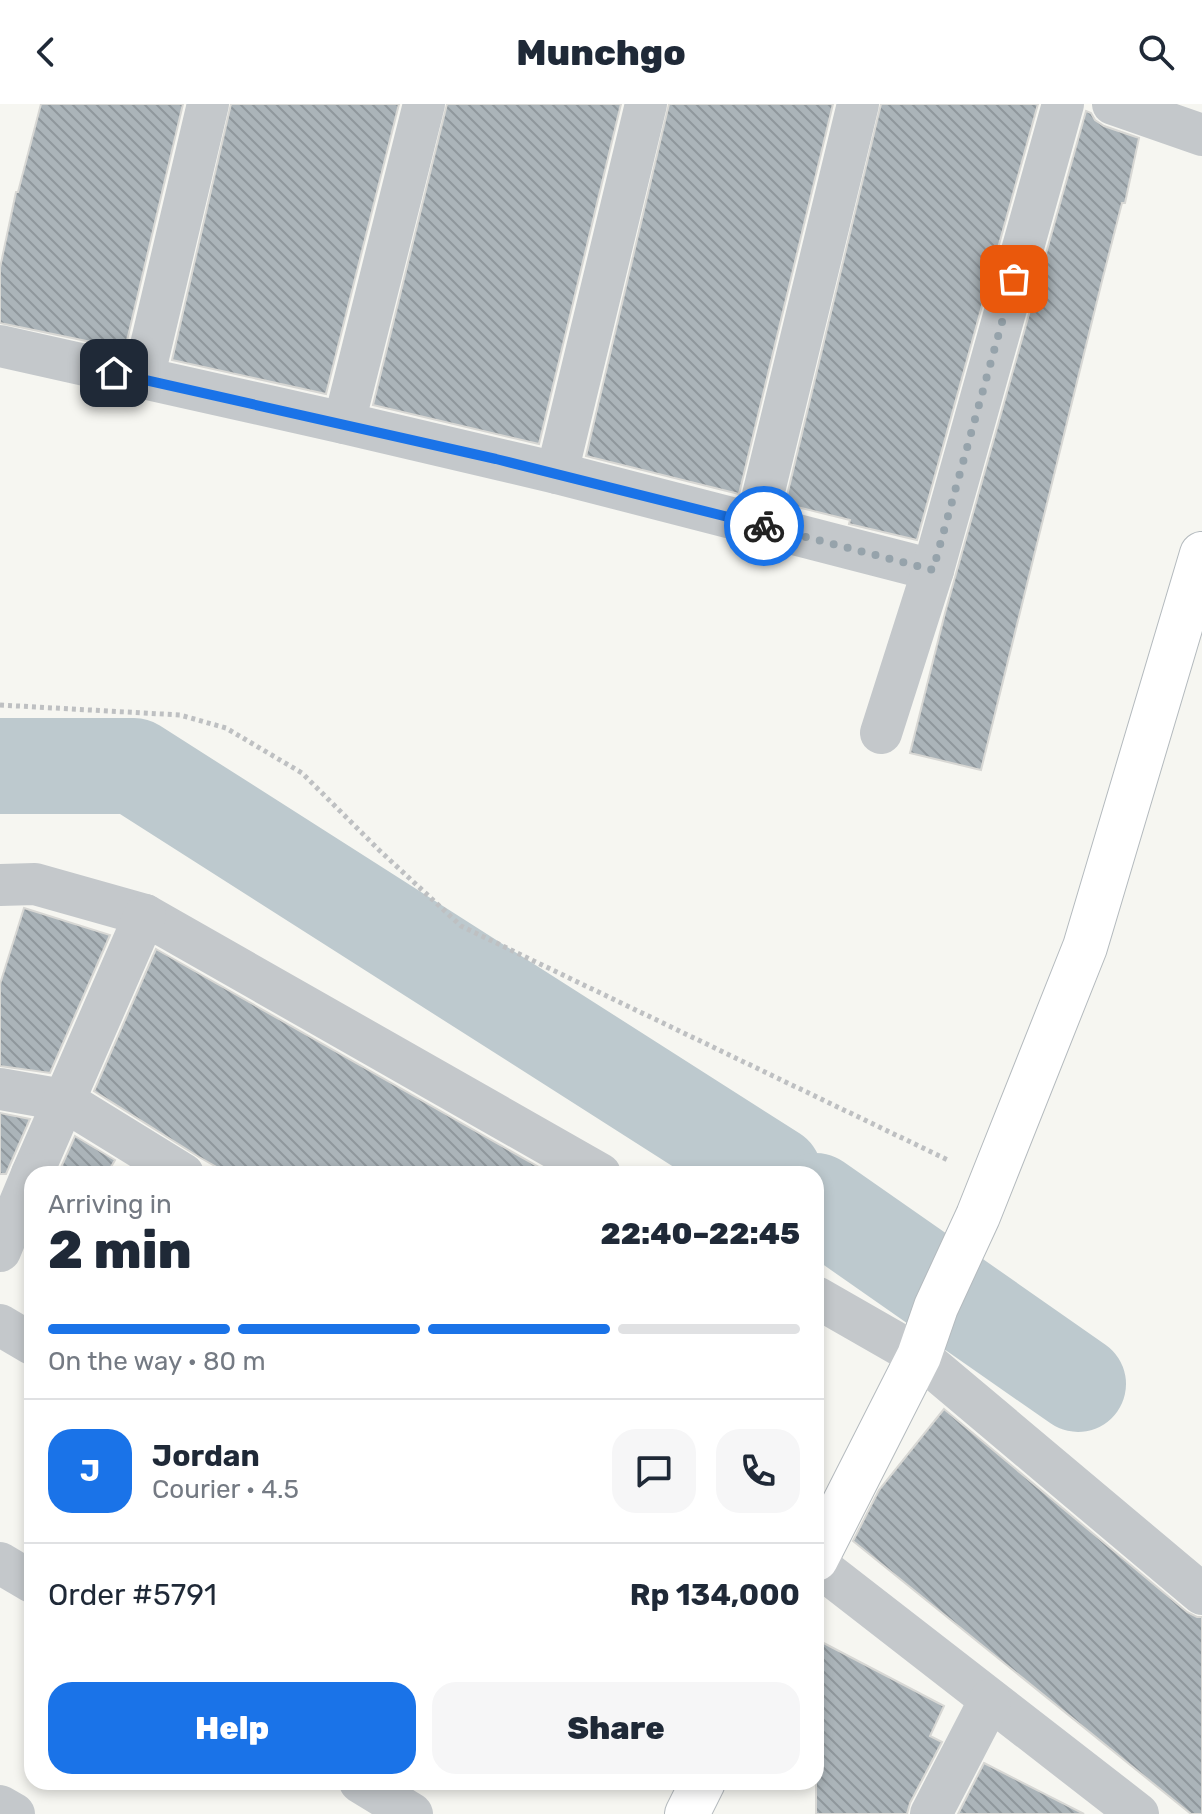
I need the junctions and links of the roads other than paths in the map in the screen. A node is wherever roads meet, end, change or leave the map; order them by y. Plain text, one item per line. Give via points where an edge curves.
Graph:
1 (208, 104) edge
2 (424, 104) edge
3 (646, 104) edge
4 (858, 104) edge
5 (1063, 104) edge
6 (1113, 104) edge
7 (1202, 135) edge
8 (0, 346) edge
9 (143, 379) junction
10 (344, 423) junction
11 (557, 473) junction
12 (756, 524) junction
13 (1202, 554) edge
14 (933, 570) junction
15 (881, 733) dead end
16 (0, 885) edge
17 (145, 915) junction
18 (0, 1089) edge
19 (63, 1100) junction
20 (35, 1166) edge
21 (170, 1166) edge
22 (586, 1166) edge
23 (24, 1193) edge
24 (0, 1251) edge
25 (824, 1302) edge
26 (0, 1325) edge
27 (24, 1339) edge
28 (919, 1356) junction
29 (824, 1546) edge
30 (0, 1563) edge
31 (824, 1568) edge
32 (24, 1577) edge
33 (1202, 1594) edge
34 (990, 1700) junction
35 (373, 1790) edge
36 (699, 1790) edge
37 (0, 1806) edge
38 (14, 1814) edge
39 (412, 1814) edge
40 (687, 1814) edge
41 (931, 1814) edge
42 (1138, 1814) edge

1 - 9 street
2 - 10 street
3 - 11 street
4 - 12 street
5 - 14 street
6 - 7 street
8 - 9 street
9 - 10 street
10 - 11 street
11 - 12 street
12 - 14 street
13 - 28 street via 1085,947
14 - 15 street
16 - 17 street via 35,884
17 - 19 street
17 - 22 street
18 - 19 street
19 - 20 street
19 - 21 street
23 - 24 street
25 - 28 street
26 - 27 street
28 - 29 street
28 - 33 street
30 - 32 street
31 - 34 street
34 - 41 street
34 - 42 street
35 - 39 street
36 - 40 street
37 - 38 street

